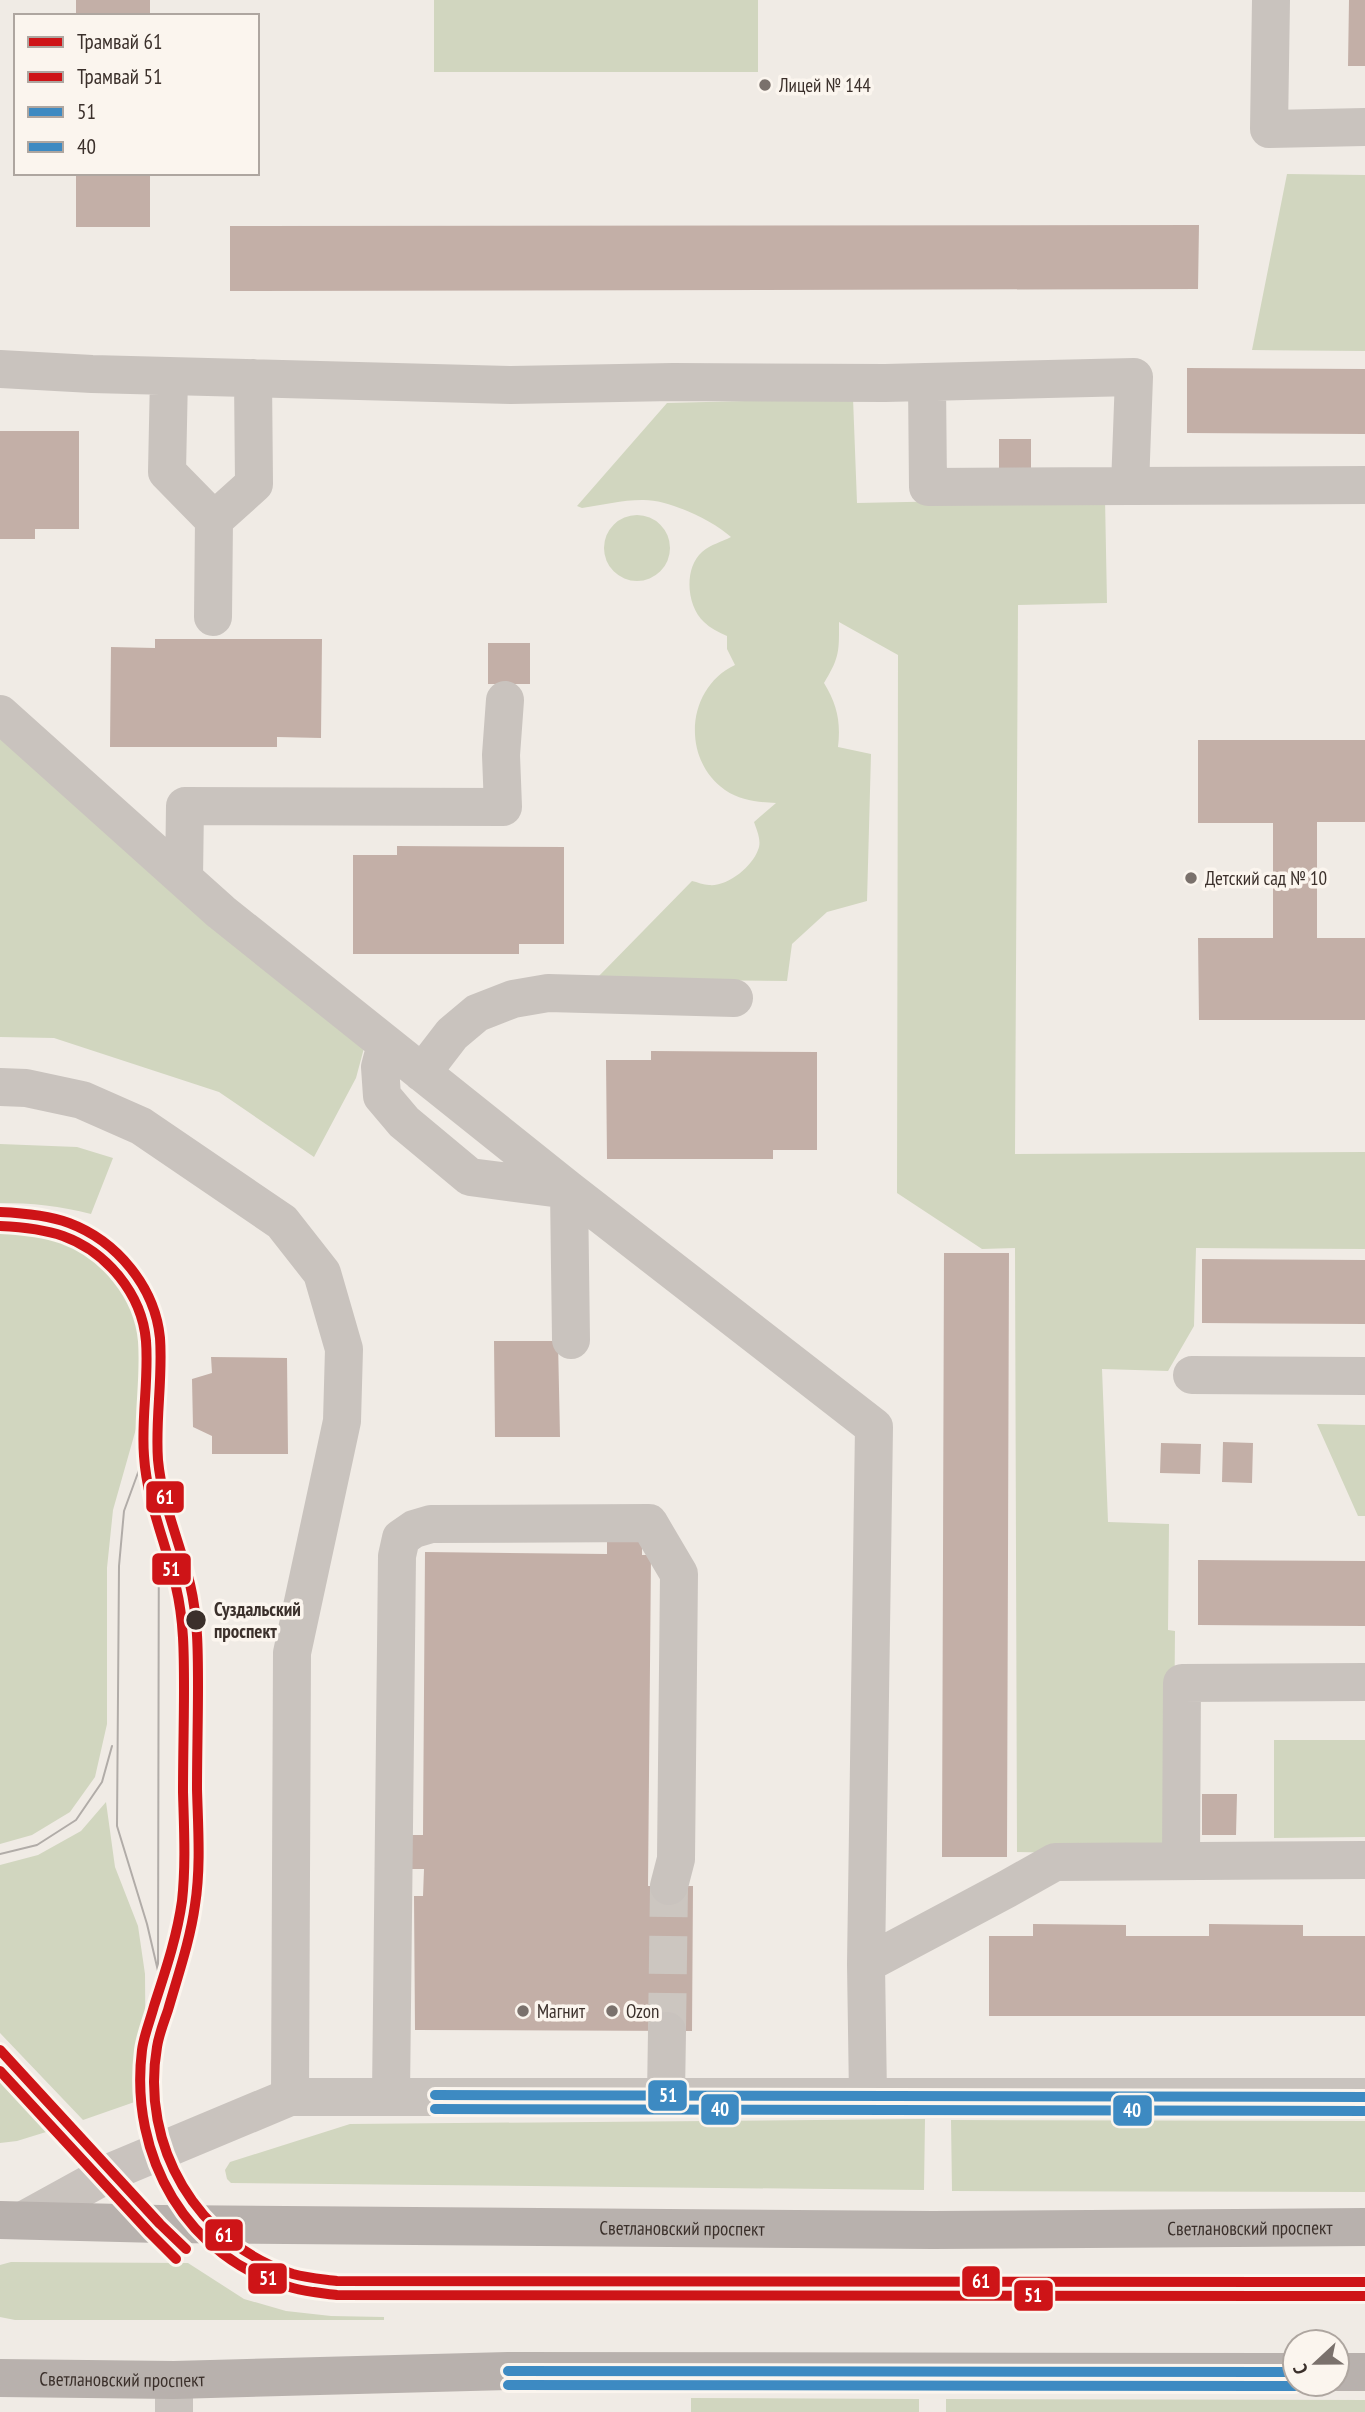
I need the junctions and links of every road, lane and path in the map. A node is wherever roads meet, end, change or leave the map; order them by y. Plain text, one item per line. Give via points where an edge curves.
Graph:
1 (1271, 0) edge
2 (1365, 127) edge
3 (0, 369) edge
4 (169, 376) junction
5 (253, 378) junction
6 (927, 382) junction
7 (1130, 485) junction
8 (1365, 485) edge
9 (214, 520) junction
10 (213, 617) dead end
11 (505, 700) dead end
12 (0, 714) edge
13 (184, 878) junction
14 (734, 998) dead end
15 (386, 1044) junction
16 (422, 1073) junction
17 (0, 1087) edge
18 (569, 1190) junction
19 (570, 1340) dead end
20 (1192, 1376) dead end
21 (1365, 1376) edge
22 (1365, 1682) edge
23 (1365, 1860) edge
24 (1181, 1861) junction
25 (669, 1886) tunnel mouth
26 (866, 1964) junction
27 (667, 2031) tunnel mouth
28 (391, 2096) junction
29 (666, 2096) junction
30 (868, 2096) junction
31 (290, 2097) junction
32 (1365, 2097) edge
33 (12, 2220) edge
34 (1365, 2227) edge
35 (1281, 2372) edge
36 (0, 2378) edge
37 (174, 2396) edge

1 - 2 street via 1269,129
3 - 4 street
4 - 5 street
4 - 9 street via 167,472
5 - 6 street via 511,385
5 - 9 street via 254,484
6 - 7 street via 928,487
6 - 7 street via 1134,377
7 - 8 street
9 - 10 street
11 - 13 street via 503,807 185,806
12 - 13 street
13 - 15 street
14 - 16 street via 548,993 513,999 477,1013 452,1034
15 - 16 street
15 - 18 street via 380,1067 382,1096 404,1122 470,1177
16 - 18 street
17 - 31 street via 82,1100 141,1126 282,1222 323,1273 344,1349 342,1420 292,1653
18 - 19 street
18 - 26 street via 874,1427
20 - 21 street
22 - 24 street via 1182,1683
23 - 24 street
24 - 26 street via 1055,1862
25 - 28 street via 676,1859 664,1651 679,1574 649,1523 431,1524 401,1538 397,1556
26 - 30 street
27 - 29 street
28 - 29 street
28 - 31 street
29 - 30 street
30 - 32 street
31 - 33 street via 113,2171
33 - 34 main road, Светлановский проспект via 919,2230
35 - 37 main road, Светлановский проспект via 508,2371
36 - 37 main road, Светлановский проспект

